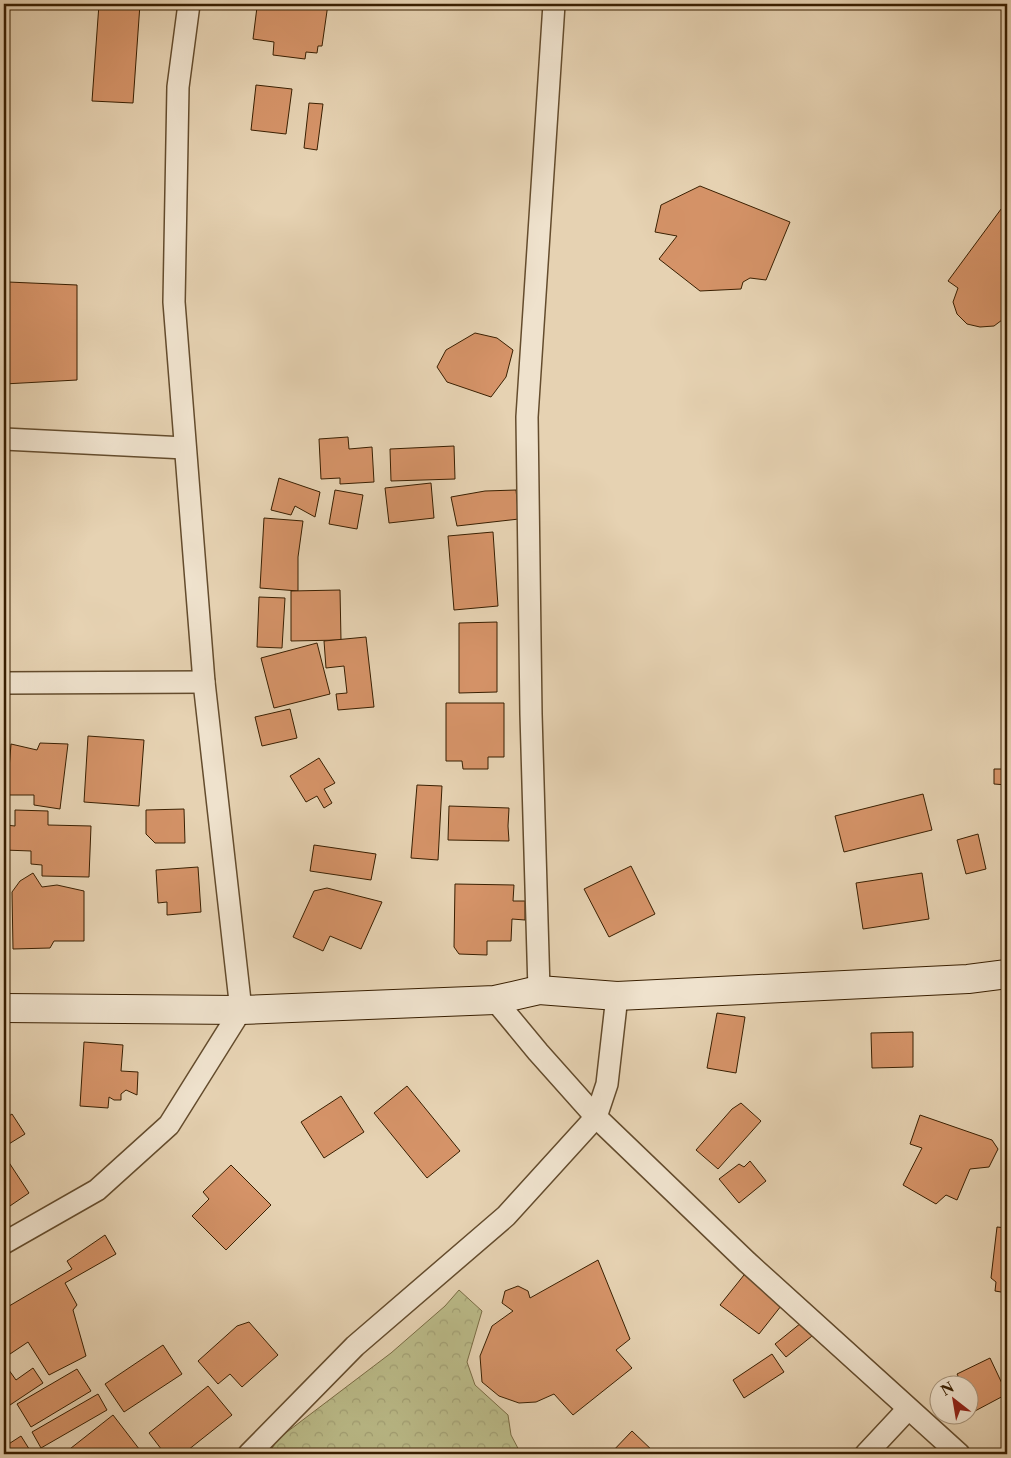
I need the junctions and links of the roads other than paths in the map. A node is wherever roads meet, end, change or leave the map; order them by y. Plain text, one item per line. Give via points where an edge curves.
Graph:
1 (189, 4) edge
2 (554, 4) edge
3 (4, 439) edge
4 (185, 448) junction
5 (204, 682) junction
6 (4, 683) edge
7 (1007, 974) edge
8 (539, 990) junction
9 (617, 996) junction
10 (495, 1000) junction
11 (4, 1008) edge
12 (241, 1010) junction
13 (596, 1117) junction
14 (4, 1243) edge
15 (908, 1409) junction
16 (249, 1454) edge
17 (866, 1454) edge
18 (959, 1454) edge

1 - 4 street via 178,87 174,302
2 - 8 street via 527,417
3 - 4 street
4 - 5 street
5 - 6 street
5 - 12 street
7 - 9 street via 968,979
8 - 9 street
8 - 10 street
9 - 13 street via 607,1084
10 - 12 street
10 - 13 street
11 - 12 street
12 - 14 street via 169,1124 96,1190
13 - 15 street via 747,1262
13 - 16 street via 506,1216 355,1346
15 - 17 street
15 - 18 street

